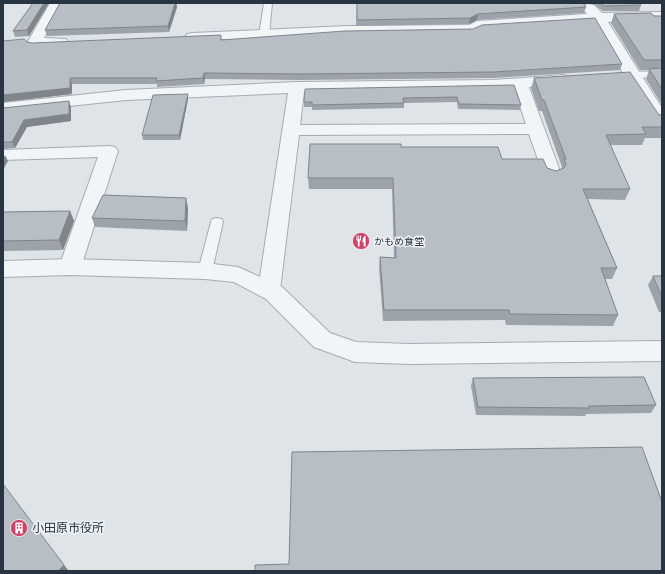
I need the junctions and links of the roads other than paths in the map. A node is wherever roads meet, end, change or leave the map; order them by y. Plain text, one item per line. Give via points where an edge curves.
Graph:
1 (57, 3) edge
2 (268, 3) edge
3 (584, 3) edge
4 (662, 16) edge
5 (598, 17) junction
6 (264, 35) junction
7 (180, 38) edge
8 (72, 42) edge
9 (662, 74) edge
10 (624, 76) junction
11 (580, 79) edge
12 (520, 83) junction
13 (297, 88) junction
14 (3, 108) edge
15 (661, 116) edge
16 (536, 129) junction
17 (291, 130) junction
18 (3, 155) edge
19 (552, 174) edge
20 (217, 222) dead end
21 (70, 267) junction
22 (3, 269) edge
23 (206, 271) junction
24 (269, 290) junction
25 (662, 350) edge

1 - 8 street via 29,40 34,44
2 - 6 lane
3 - 5 street
4 - 5 street
5 - 6 street via 477,24 472,29 348,30
5 - 10 street
6 - 7 street
9 - 10 lane
10 - 15 street
11 - 12 street
12 - 13 street
12 - 16 street
13 - 14 street via 126,95
13 - 17 street
16 - 17 street
16 - 19 street
17 - 24 street
18 - 21 street via 109,151
20 - 23 lane
21 - 22 street
21 - 23 street
23 - 24 street via 238,275
24 - 25 street via 322,340 355,352 409,354

